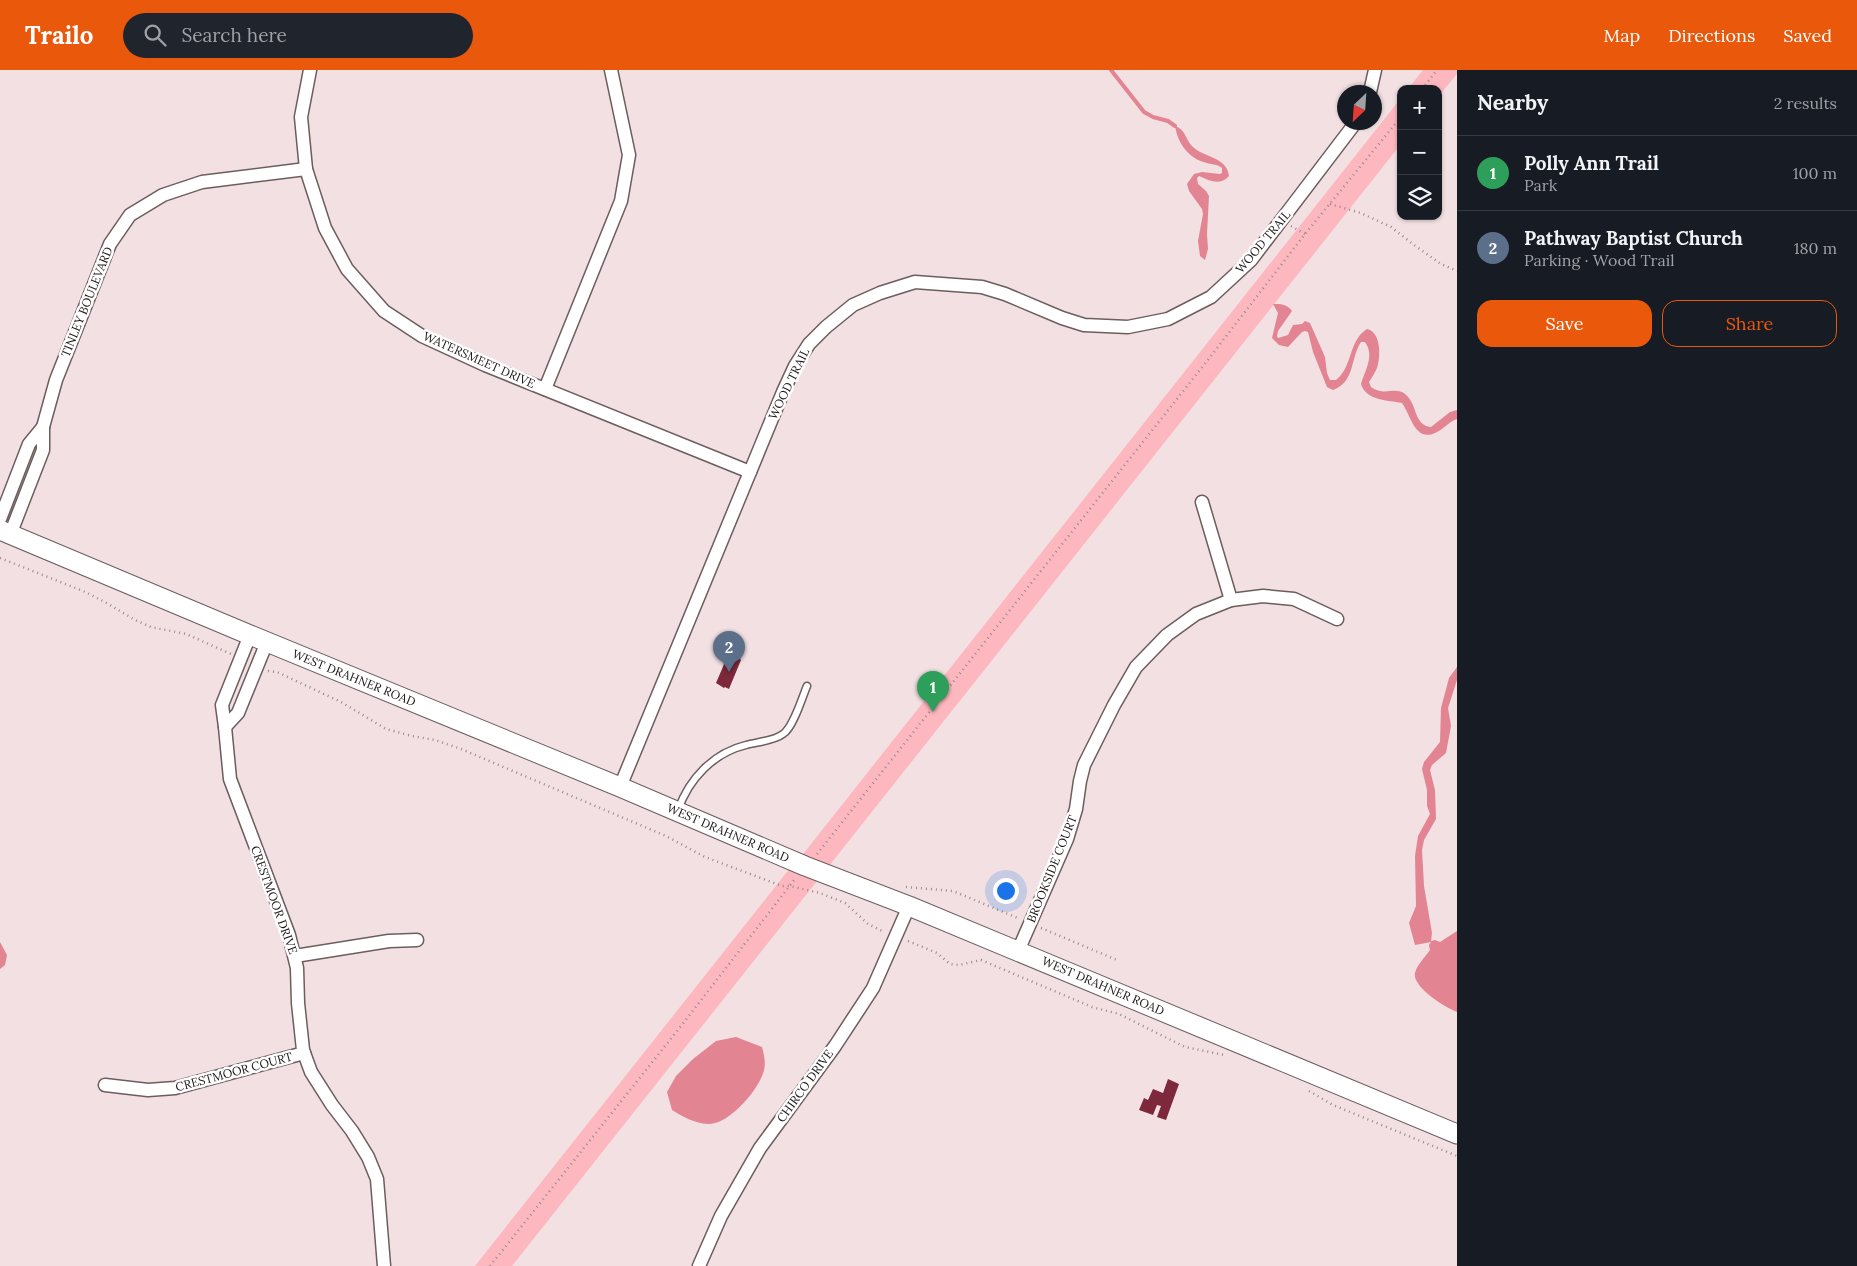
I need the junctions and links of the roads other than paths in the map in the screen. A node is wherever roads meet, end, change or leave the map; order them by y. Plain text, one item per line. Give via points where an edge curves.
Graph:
1 (310, 70) edge
2 (611, 70) edge
3 (1375, 70) edge
4 (1372, 85) edge
5 (1350, 130) edge
6 (306, 168) junction
7 (545, 389) junction
8 (43, 427) junction
9 (750, 472) junction
10 (1202, 502) dead end
11 (3, 528) edge
12 (1230, 600) junction
13 (1337, 619) dead end
14 (259, 639) junction
15 (808, 686) dead end
16 (225, 727) junction
17 (620, 787) junction
18 (678, 812) junction
19 (909, 906) junction
20 (417, 940) dead end
21 (1018, 951) junction
22 (295, 956) junction
23 (304, 1053) junction
24 (105, 1085) dead end
25 (1457, 1134) edge
26 (384, 1266) edge
27 (699, 1266) edge

1 - 6 street, WATERSMEET DRIVE via 301,117
2 - 7 street, WATERSMEET DRIVE via 629,155 621,201
3 - 4 street
5 - 9 street, WOOD TRAIL via 1251,260 1211,297 1168,319 1128,327 1084,325 982,287 915,282 853,305 826,327 804,352 783,392
6 - 7 street, WATERSMEET DRIVE via 325,228 347,269 384,311 422,336
6 - 8 street, TINLEY BOULEVARD via 202,182 163,195 130,215 110,244 56,380
7 - 9 street, WATERSMEET DRIVE
8 - 11 street, TINLEY BOULEVARD via 29,444
8 - 11 street, TINLEY BOULEVARD via 43,450
9 - 17 street, WOOD TRAIL
10 - 12 street
11 - 14 street, WEST DRAHNER ROAD
12 - 13 street, BROOKSIDE COURT via 1263,596 1294,598
12 - 21 street, BROOKSIDE COURT via 1196,614 1166,635 1136,667 1084,765 1067,838
14 - 16 street via 256,670 238,714
14 - 16 street, CRESTMOOR DRIVE via 241,658 222,705
14 - 17 street, WEST DRAHNER ROAD
15 - 18 lane via 784,734 722,754 700,772 682,797
16 - 22 street, CRESTMOOR DRIVE via 230,779
17 - 18 street, WEST DRAHNER ROAD
18 - 19 street, WEST DRAHNER ROAD
19 - 21 street, WEST DRAHNER ROAD
19 - 27 street, CHIRCO DRIVE via 873,988 760,1148 721,1216
20 - 22 street via 389,941
21 - 25 street, WEST DRAHNER ROAD
22 - 23 street, CRESTMOOR DRIVE
23 - 24 street, CRESTMOOR COURT via 175,1088 148,1090
23 - 26 street, CRESTMOOR DRIVE via 311,1072 352,1131 377,1179

